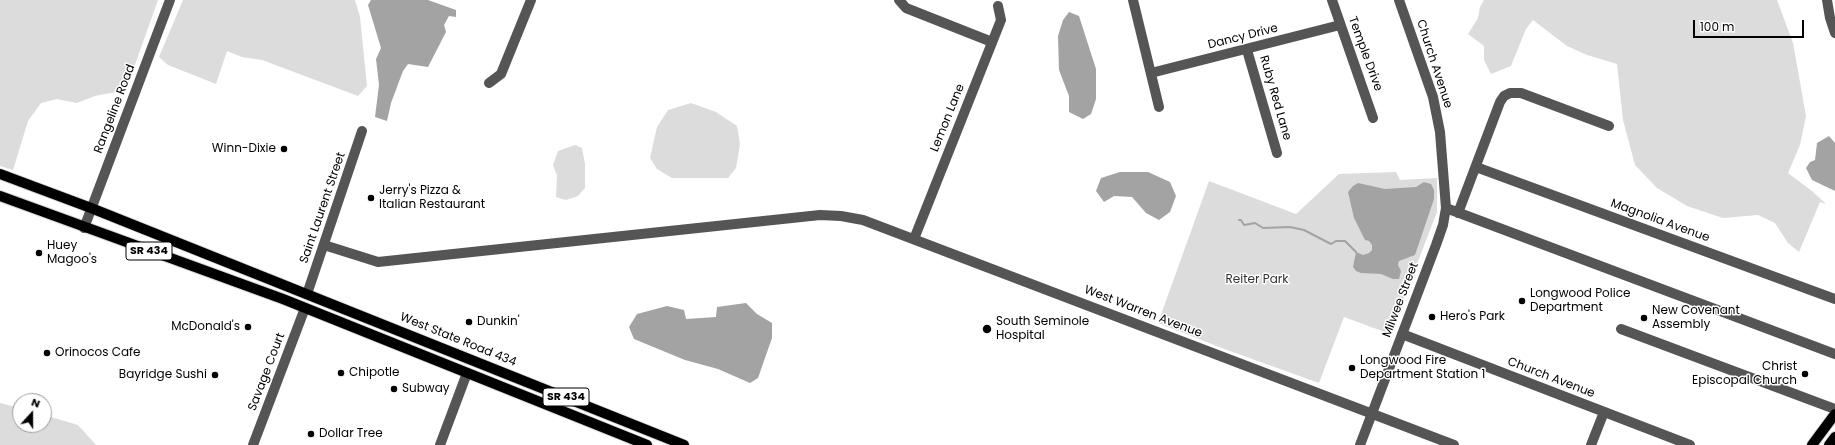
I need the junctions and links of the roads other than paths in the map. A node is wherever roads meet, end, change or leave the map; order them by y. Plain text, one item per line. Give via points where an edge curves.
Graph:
1 (170, 0) edge
2 (531, 0) edge
3 (899, 0) edge
4 (1132, 0) edge
5 (1332, 0) edge
6 (1399, 0) edge
7 (1828, 0) edge
8 (998, 6) dead end
9 (1340, 25) junction
10 (1835, 33) edge
11 (992, 42) junction
12 (1248, 50) junction
13 (1151, 73) junction
14 (489, 83) dead end
15 (1159, 107) dead end
16 (1374, 118) dead end
17 (1609, 126) dead end
18 (362, 130) dead end
19 (1277, 153) dead end
20 (1476, 167) junction
21 (0, 174) edge
22 (0, 196) edge
23 (92, 208) junction
24 (1446, 208) junction
25 (1458, 213) junction
26 (84, 228) junction
27 (914, 239) junction
28 (324, 245) junction
29 (307, 294) junction
30 (283, 299) junction
31 (1835, 299) edge
32 (327, 302) junction
33 (305, 308) junction
34 (1621, 329) dead end
35 (1402, 334) junction
36 (1835, 354) edge
37 (467, 373) junction
38 (1835, 409) edge
39 (1604, 412) junction
40 (1372, 414) junction
41 (1835, 414) edge
42 (1835, 437) edge
43 (680, 444) edge
44 (253, 445) edge
45 (440, 445) edge
46 (647, 445) edge
47 (1360, 445) edge
48 (1454, 445) edge
49 (1591, 445) edge
50 (1690, 445) edge
51 (1812, 445) edge
52 (1829, 445) edge

1 - 23 street, Rangeline Road
2 - 14 street via 500,74
3 - 11 street via 906,8
4 - 13 street
5 - 9 street, Temple Drive
6 - 24 street, Church Avenue via 1433,97 1440,132
7 - 10 street
8 - 11 street, Lemon Lane via 1001,20
9 - 12 street, Dancy Drive
9 - 16 street, Temple Drive
11 - 27 street, Lemon Lane
12 - 13 street, Dancy Drive
12 - 19 street, Ruby Red Lane
13 - 15 street
17 - 20 street via 1522,92 1510,93 1500,102
18 - 28 street, Saint Laurent Street
20 - 25 street
20 - 31 street, Magnolia Avenue
21 - 23 main road, SR 434
22 - 26 main road, SR 434
23 - 26 street, Rangeline Road
23 - 29 main road, West State Road 434 / SR 434
24 - 25 street
24 - 35 street, Milwee Street via 1443,225
25 - 36 street
26 - 30 main road, SR 434
27 - 28 street, West Warren Avenue via 863,220 820,216 378,262
27 - 40 street, West Warren Avenue
28 - 29 street, Saint Laurent Street
29 - 30 main road
29 - 32 main road, West State Road 434 / SR 434
30 - 33 main road, SR 434
32 - 33 main road
32 - 43 main road, West State Road 434 / SR 434
33 - 37 main road, SR 434
33 - 44 street, Savage Court
34 - 38 street
35 - 39 street, Church Avenue
35 - 40 street, Milwee Street
37 - 45 street
37 - 46 main road, SR 434
39 - 49 street
39 - 50 street, Church Avenue
40 - 47 street, Milwee Street
40 - 48 street, West Warren Avenue
41 - 51 main road
42 - 52 main road

